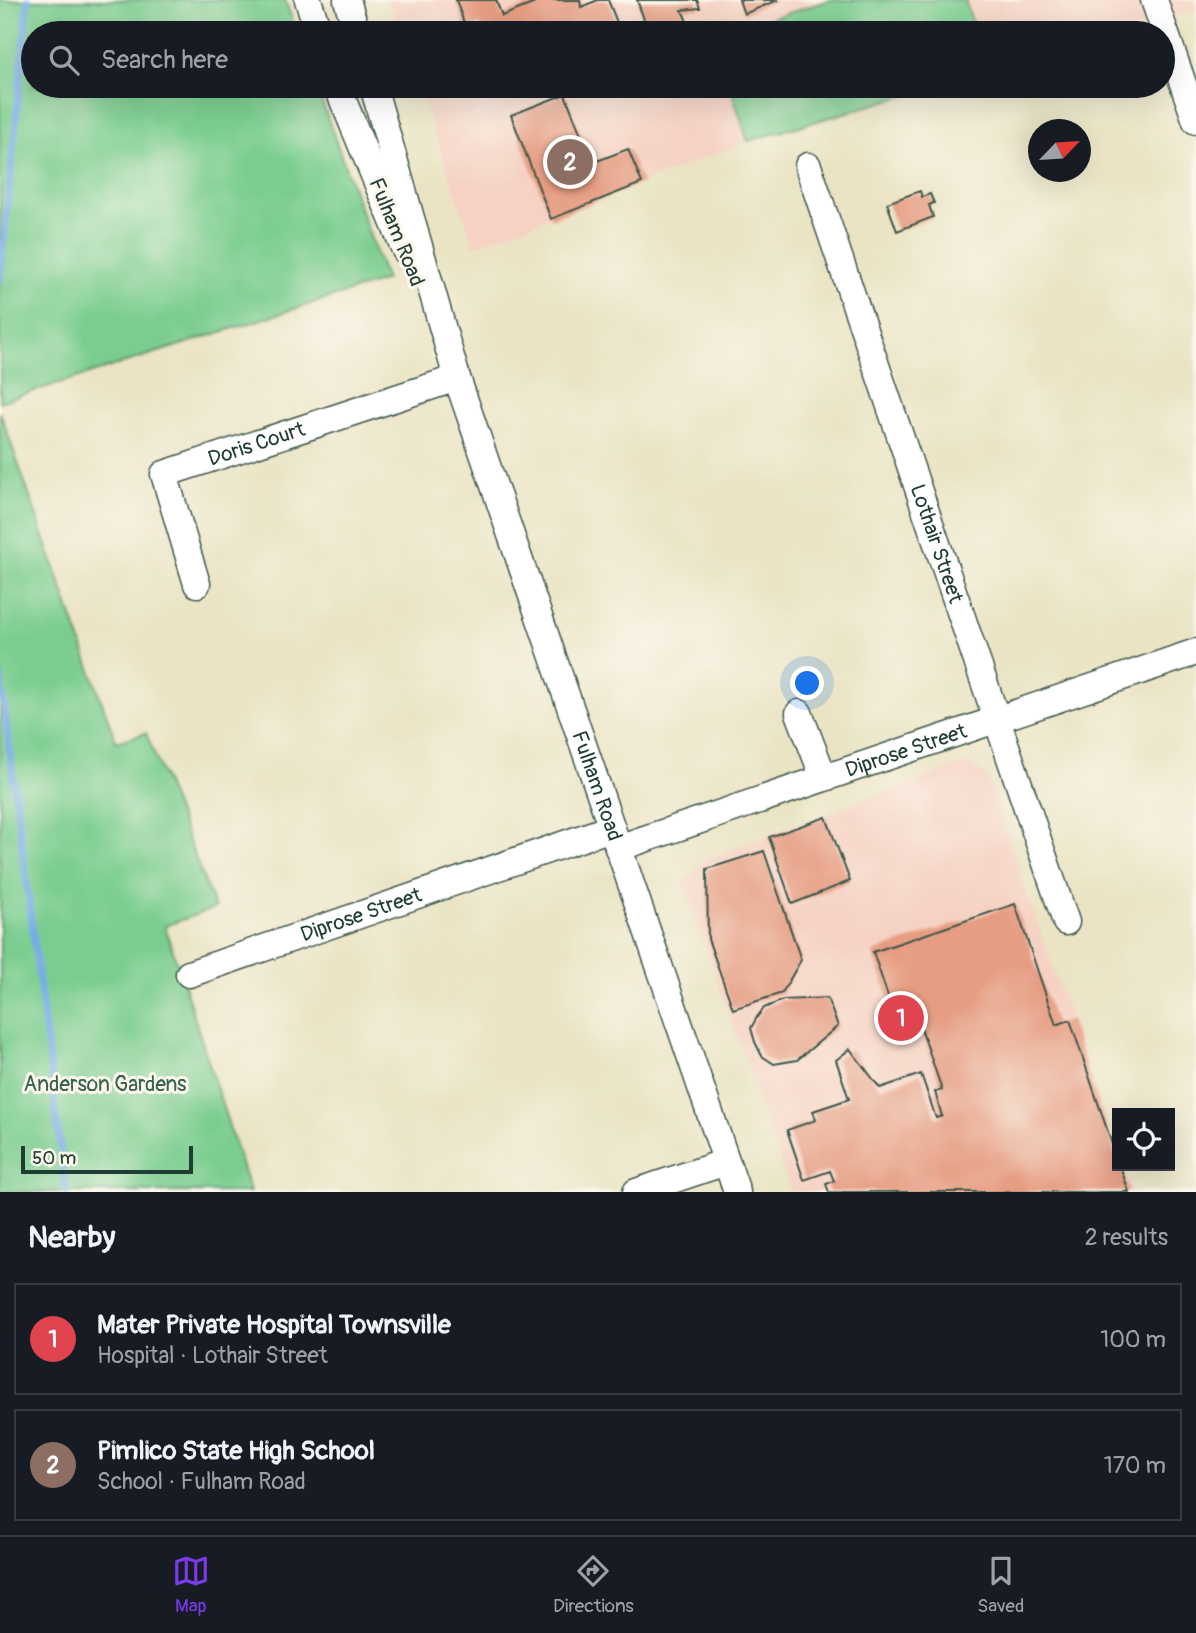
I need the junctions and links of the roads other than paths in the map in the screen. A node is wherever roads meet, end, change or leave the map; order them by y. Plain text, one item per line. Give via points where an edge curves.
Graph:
1 (308, 0) edge
2 (346, 0) edge
3 (315, 21) edge
4 (353, 21) edge
5 (1175, 60) edge
6 (342, 98) edge
7 (376, 98) edge
8 (1196, 121) edge
9 (808, 166) dead end
10 (457, 378) junction
11 (197, 584) dead end
12 (1196, 652) edge
13 (800, 713) dead end
14 (997, 719) junction
15 (824, 778) junction
16 (615, 838) junction
17 (1066, 922) dead end
18 (189, 974) dead end
19 (726, 1162) junction
20 (636, 1192) edge
21 (737, 1192) edge

1 - 3 street
2 - 4 street
5 - 8 street
6 - 10 street, Fulham Road
7 - 10 street, Fulham Road
9 - 14 street, Lothair Street
10 - 11 street, Doris Court via 164,474
10 - 16 street, Fulham Road
12 - 14 street, Diprose Street
13 - 15 street
14 - 15 street, Diprose Street
14 - 17 street, Lothair Street
15 - 16 street, Diprose Street
16 - 18 street, Diprose Street
16 - 19 street, Fulham Road
19 - 20 street
19 - 21 street, Fulham Road

